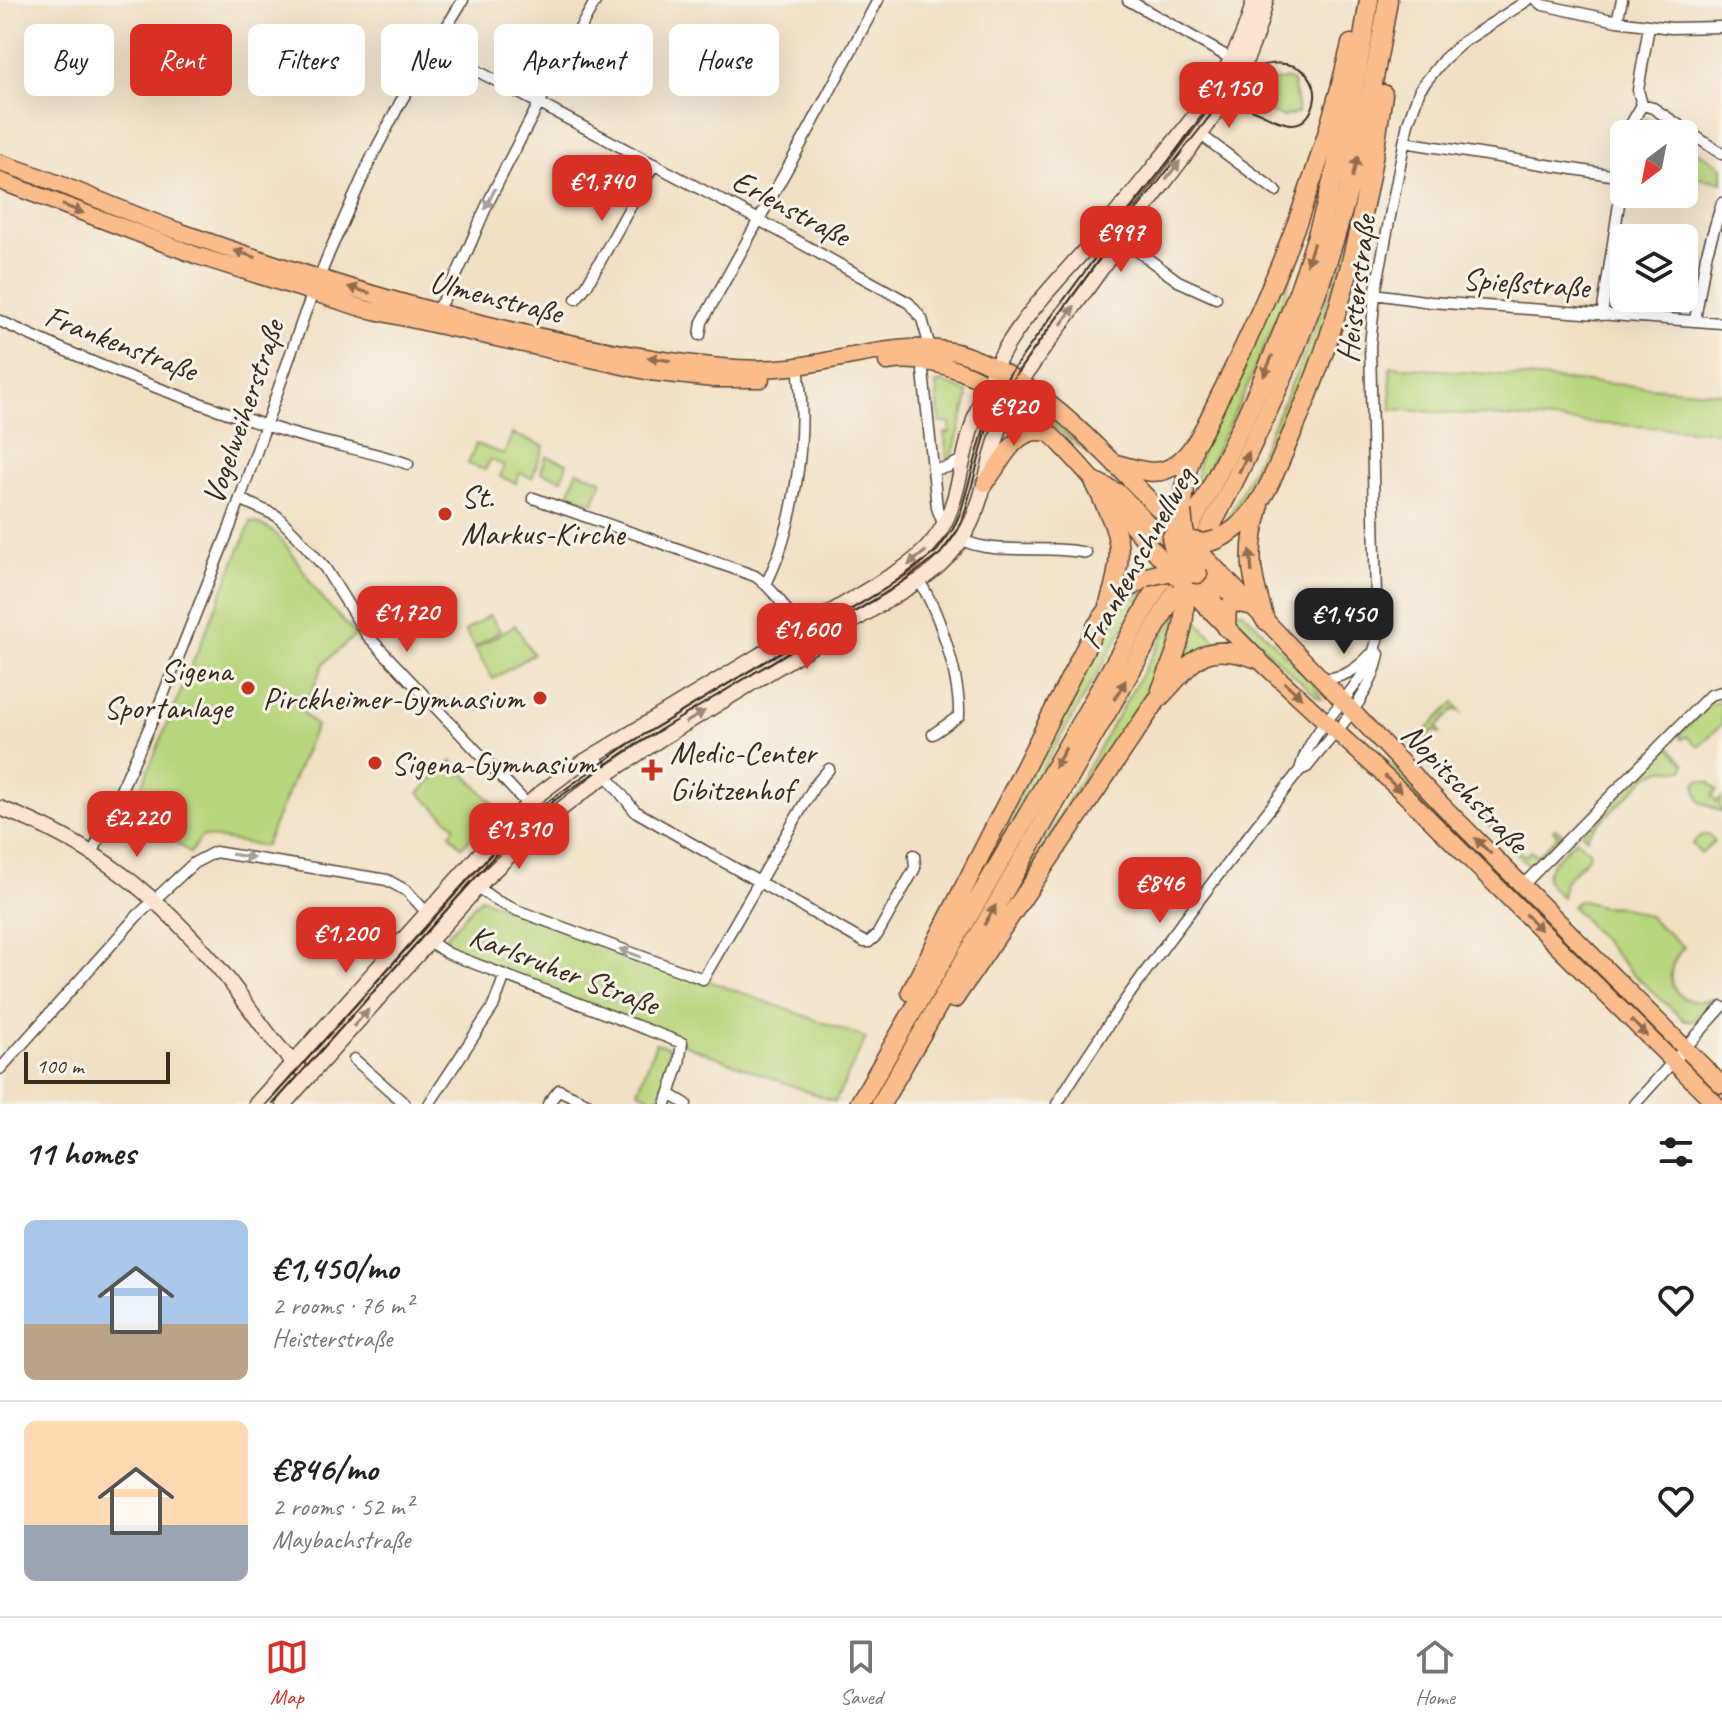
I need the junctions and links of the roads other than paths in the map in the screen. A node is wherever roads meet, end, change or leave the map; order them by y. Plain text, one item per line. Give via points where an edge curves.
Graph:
1 (463, 0) edge
2 (596, 0) edge
3 (878, 0) edge
4 (1128, 0) edge
5 (1254, 0) edge
6 (1266, 0) edge
7 (1368, 0) edge
8 (1388, 0) edge
9 (1528, 0) edge
10 (1537, 0) edge
11 (1622, 0) edge
12 (1617, 21) junction
13 (448, 24) edge
14 (1649, 26) junction
15 (1722, 27) edge
16 (1238, 62) junction
17 (478, 72) edge
18 (404, 96) edge
19 (538, 104) junction
20 (1642, 105) junction
21 (1633, 120) edge
22 (1201, 135) junction
23 (1404, 142) junction
24 (1722, 154) edge
25 (0, 163) edge
26 (654, 164) junction
27 (1610, 172) edge
28 (0, 181) edge
29 (1276, 191) dead end
30 (1722, 203) edge
31 (1619, 208) edge
32 (759, 220) junction
33 (1105, 227) junction
34 (1123, 239) junction
35 (319, 278) junction
36 (312, 294) junction
37 (1375, 294) junction
38 (1216, 298) dead end
39 (576, 299) dead end
40 (434, 311) junction
41 (1602, 315) junction
42 (1695, 320) junction
43 (0, 321) edge
44 (1722, 323) edge
45 (700, 335) dead end
46 (925, 360) junction
47 (995, 368) junction
48 (799, 375) junction
49 (1021, 383) junction
50 (987, 385) junction
51 (1011, 402) junction
52 (267, 425) junction
53 (1048, 433) junction
54 (1196, 441) junction
55 (964, 459) junction
56 (408, 464) dead end
57 (1116, 464) junction
58 (933, 470) junction
59 (1094, 481) junction
60 (985, 483) junction
61 (1135, 485) junction
62 (1119, 494) junction
63 (533, 498) dead end
64 (240, 499) junction
65 (1260, 501) junction
66 (942, 522) junction
67 (1174, 528) junction
68 (963, 540) junction
69 (1086, 553) dead end
70 (1192, 580) junction
71 (919, 581) junction
72 (766, 584) junction
73 (1107, 609) junction
74 (1254, 609) junction
75 (1227, 628) junction
76 (799, 631) junction
77 (1376, 645) junction
78 (1258, 659) junction
79 (1321, 679) junction
80 (1722, 692) edge
81 (1157, 700) junction
82 (1348, 707) junction
83 (1332, 726) junction
84 (933, 734) dead end
85 (595, 755) junction
86 (829, 769) dead end
87 (606, 775) junction
88 (527, 804) junction
89 (0, 808) edge
90 (93, 852) junction
91 (914, 855) dead end
92 (760, 882) junction
93 (1522, 886) junction
94 (477, 887) junction
95 (155, 900) junction
96 (427, 913) junction
97 (429, 941) junction
98 (505, 975) junction
99 (1621, 985) junction
100 (1605, 994) junction
101 (1722, 1007) edge
102 (1685, 1049) junction
103 (354, 1059) dead end
104 (293, 1062) junction
105 (1673, 1062) junction
106 (0, 1069) edge
107 (309, 1076) junction
108 (1722, 1085) edge
109 (668, 1100) edge
110 (256, 1104) edge
111 (284, 1104) edge
112 (405, 1104) edge
113 (429, 1104) edge
114 (548, 1104) edge
115 (589, 1104) edge
116 (686, 1104) edge
117 (858, 1104) edge
118 (882, 1104) edge
119 (1057, 1104) edge
120 (1635, 1104) edge
121 (1716, 1104) edge

1 - 13 street, Vogelweiherstraße
2 - 19 street
3 - 32 street
4 - 16 street
5 - 16 main road
6 - 16 main road via 1255,40
7 - 54 highway via 1356,23 1298,225
7 -> 117 highway, Frankenschnellweg via 1325,209 1297,293 1241,427 1157,588
8 - 65 highway via 1388,58 1352,261 1313,383
118 -> 8 highway, Frankenschnellweg via 1173,597 1267,414 1340,220 1371,102
9 - 23 street, Heisterstraße via 1463,42 1431,73 1412,106
10 - 12 street
11 - 12 street
12 - 14 street
14 - 15 street
14 - 20 street via 1638,90
16 - 22 main road via 1223,104
16 - 33 main road
17 - 19 street, Erlenstraße
18 - 35 street, Vogelweiherstraße
19 - 26 street, Erlenstraße
19 -> 40 street
20 - 21 street
20 - 24 street
22 - 29 street
34 -> 22 main road
23 - 27 street
23 - 37 street, Heisterstraße
35 -> 25 main road, Ulmenstraße
26 - 32 street, Erlenstraße
26 - 39 street
28 -> 36 main road, Ulmenstraße
30 - 42 street
31 - 41 street
32 - 45 street via 702,322
32 - 46 street, Erlenstraße via 909,303 922,319
33 - 34 street
33 - 47 main road via 1023,323
34 - 38 street via 1178,281
49 -> 34 main road
35 - 36 street, Vogelweiherstraße
40 -> 35 main road, Ulmenstraße
36 - 48 main road, Ulmenstraße via 650,372 721,380
36 - 52 street, Vogelweiherstraße
37 - 41 street, Spießstraße
37 - 77 street, Heisterstraße via 1370,346
46 -> 40 main road, Ulmenstraße via 727,368 582,346
41 - 42 street, Spießstraße
42 - 44 street, Spießstraße
43 - 52 street, Frankenstraße via 96,363
46 - 47 main road, Ulmenstraße via 967,355
46 - 48 main road, Ulmenstraße
46 - 50 main road, Ulmenstraße
46 - 58 street, Erlenstraße
47 - 49 main road
47 - 50 main road
48 - 72 street via 793,496 784,539
49 - 51 main road
49 - 57 main road
50 - 51 main road
50 - 55 main road
51 - 53 main road
51 - 60 main road
52 - 56 street, Frankenstraße
52 - 64 street, Vogelweiherstraße
53 - 59 main road
53 - 60 main road via 1017,439
54 - 57 highway via 1167,470
54 - 67 highway
55 - 58 street
55 - 66 main road
57 - 61 main road
58 - 66 street, Erlenstraße
59 - 62 highway
59 - 70 main road, bridge via 1158,555
59 - 73 highway via 1119,544 1118,573
60 - 68 main road
61 - 62 main road via 1129,498
61 - 67 main road
62 - 67 highway via 1147,524
63 - 72 street
64 - 88 street via 277,516 296,535 325,568 367,635
64 - 90 street, Vogelweiherstraße via 158,708
65 - 67 highway, bridge via 1222,538 1205,543
74 -> 65 highway via 1250,554
66 -> 76 main road via 934,543 915,561
67 - 70 highway, bridge
67 - 70 main road, bridge
68 - 69 street via 978,547
68 - 71 main road
70 - 73 highway, bridge via 1146,577
70 - 74 highway
70 - 75 highway
70 - 81 highway via 1180,642
71 - 84 street via 948,650 959,703 959,716
87 -> 71 main road
72 - 76 street
73 - 117 highway
74 - 75 main road via 1228,606
74 - 79 main road, Nopitschstraße
75 - 78 main road, Nopitschstraße
76 - 85 main road
77 - 79 street via 1351,672
77 - 82 street, Heisterstraße
78 - 81 highway via 1211,651
78 -> 83 main road, Nopitschstraße
79 - 82 main road, Nopitschstraße
80 - 93 street via 1710,695
81 - 118 highway
82 - 83 street, Heisterstraße
93 -> 82 main road, Nopitschstraße
83 -> 100 main road, Nopitschstraße
83 - 119 street, Heisterstraße via 1307,752 1300,770 1094,1042
85 - 87 street
85 - 88 main road
86 - 92 street
87 - 92 street via 635,811
87 - 94 main road via 535,830
88 - 96 main road
89 - 90 main road
90 - 95 main road
91 - 92 street via 915,868 869,942
92 -> 94 street, Karlsruher Straße via 704,979 516,910
93 - 99 main road, Nopitschstraße
94 - 97 main road
95 -> 96 street via 194,863 215,852 387,880 407,891
95 - 104 main road via 205,952
95 - 106 street
96 - 104 main road
97 - 98 street, Karlsruher Straße
107 -> 97 main road
98 - 109 street, Karlsruher Straße via 682,1043
98 - 113 street via 493,1007
99 - 100 main road via 1618,993
99 - 102 main road, Nopitschstraße
100 -> 105 main road, Nopitschstraße
101 - 102 street
102 - 105 street
102 - 108 main road, Nopitschstraße
103 - 112 street
104 - 107 main road
104 - 110 main road
105 - 120 street
105 - 121 main road, Nopitschstraße
107 - 111 main road
109 - 116 street
114 - 115 street via 559,1090

